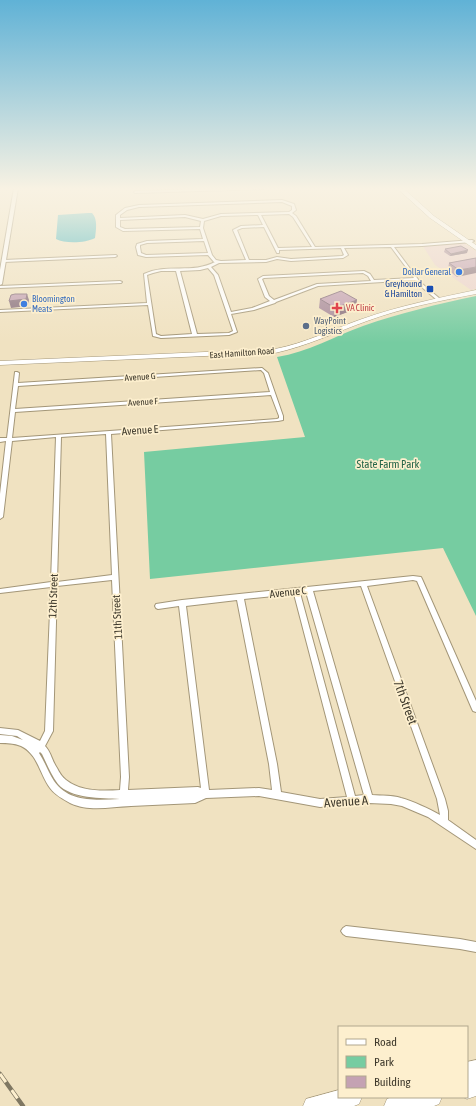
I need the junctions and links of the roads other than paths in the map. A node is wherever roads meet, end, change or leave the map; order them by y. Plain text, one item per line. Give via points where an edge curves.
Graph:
1 (8, 240) edge
2 (204, 240) joint
3 (239, 240) edge
4 (272, 240) edge
5 (309, 240) edge
6 (472, 242) edge
7 (392, 246) junction
8 (342, 247) junction
9 (314, 248) junction
10 (476, 248) edge
11 (277, 249) junction
12 (209, 254) junction
13 (115, 256) dead end
14 (277, 258) junction
15 (4, 261) junction
16 (218, 262) junction
17 (248, 262) junction
18 (209, 267) junction
19 (178, 270) junction
20 (416, 279) junction
21 (373, 281) junction
22 (120, 282) dead end
23 (0, 286) edge
24 (476, 292) edge
25 (438, 299) junction
26 (274, 302) junction
27 (148, 304) junction
28 (0, 311) edge
29 (229, 313) junction
30 (196, 336) junction
31 (0, 363) edge
32 (17, 373) dead end
33 (16, 385) junction
34 (273, 393) junction
35 (13, 411) junction
36 (108, 432) junction
37 (59, 436) junction
38 (9, 439) junction
39 (0, 440) edge
40 (0, 517) edge
41 (115, 576) junction
42 (54, 584) junction
43 (363, 584) junction
44 (309, 590) junction
45 (0, 591) edge
46 (296, 591) junction
47 (240, 597) junction
48 (182, 603) junction
49 (158, 606) dead end
50 (476, 709) edge
51 (0, 731) edge
52 (0, 739) edge
53 (38, 749) junction
54 (125, 794) junction
55 (206, 794) junction
56 (276, 794) junction
57 (368, 799) junction
58 (352, 801) junction
59 (124, 802) junction
60 (444, 822) junction
61 (476, 845) edge
62 (346, 931) dead end
63 (476, 947) edge
64 (348, 1098) edge
65 (428, 1098) edge
66 (312, 1106) edge
67 (394, 1106) edge

1 - 15 street
2 - 12 street
2 - 12 street via 147,242 138,245 138,252 149,256
3 - 17 street
4 - 11 street
5 - 9 street
6 - 7 street
6 - 10 highway
7 - 8 street
7 - 20 street
8 - 9 street
8 - 14 street via 346,255 343,257 291,260
9 - 11 street
11 - 14 street
12 - 16 street
13 - 15 street
14 - 17 street
15 - 23 street
16 - 17 street
16 - 18 street
18 - 19 street
18 - 29 street via 216,275
19 - 27 street via 146,273 144,278
19 - 30 street
20 - 21 street
20 - 25 street
21 - 26 street via 317,285
21 - 26 street via 364,272 263,277 260,279 266,294
22 - 23 street
24 - 25 main road, East Hamilton Road
25 - 31 main road, East Hamilton Road via 381,314 300,345 275,351
26 - 29 street via 247,311
27 - 28 street
27 - 30 street via 152,334
29 - 30 street via 235,330 233,333
32 - 33 street
33 - 34 street, Avenue G via 264,370
33 - 35 street
34 - 35 street, Avenue F
34 - 36 street, Avenue E via 280,419
35 - 38 street
36 - 37 street, Avenue E
36 - 41 street, 11th Street
37 - 38 street, Avenue E
37 - 42 street, 12th Street
38 - 39 street, Avenue E
38 - 40 street
41 - 42 street
41 - 54 street, 11th Street
42 - 45 street
42 - 53 street, 12th Street via 49,731
43 - 44 street, Avenue C
43 - 50 street, Avenue C via 413,578 419,580
43 - 60 street, 7th Street via 441,799
44 - 46 street, Avenue C
44 - 57 street
46 - 47 street, Avenue C
46 - 58 street
47 - 48 street, Avenue C
47 - 56 street via 273,764
48 - 49 street, Avenue C
48 - 55 street
51 - 53 street, Avenue A via 18,732 30,737
52 - 53 street, Avenue A via 12,739
53 - 54 street, Avenue A via 45,751 53,769 69,787 94,795
53 - 59 street, Avenue A via 52,784 65,796 86,803
54 - 55 street, Avenue A via 198,791
54 - 59 street, 11th Street
55 - 56 street, Avenue A
55 - 59 street, Avenue A via 195,799
56 - 58 street, Avenue A via 307,802
57 - 58 street, Avenue A
57 - 60 street, Avenue A via 380,798 402,802
60 - 61 street, Avenue A
62 - 63 street
64 - 66 highway
65 - 67 highway

